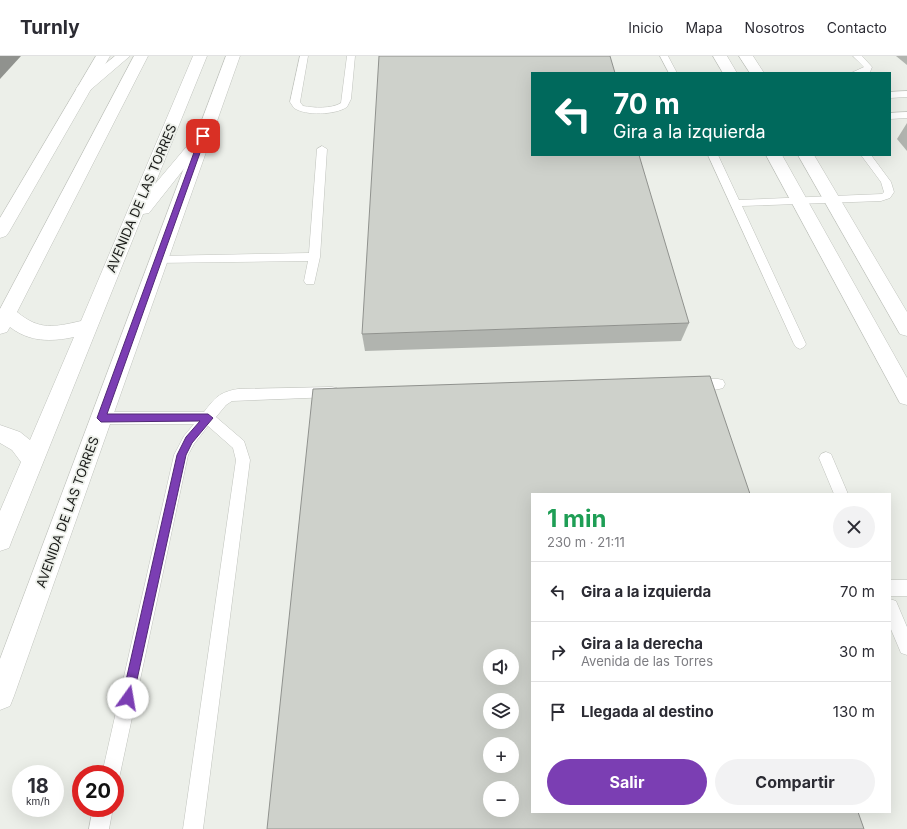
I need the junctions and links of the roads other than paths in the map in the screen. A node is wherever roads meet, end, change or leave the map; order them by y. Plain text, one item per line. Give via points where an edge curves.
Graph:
1 (103, 56) edge
2 (123, 56) edge
3 (141, 56) edge
4 (200, 56) edge
5 (233, 56) edge
6 (304, 56) edge
7 (351, 56) edge
8 (664, 56) edge
9 (720, 56) edge
10 (746, 56) edge
11 (857, 56) edge
12 (672, 72) edge
13 (729, 72) edge
14 (755, 72) edge
15 (859, 72) edge
16 (83, 89) junction
17 (907, 94) edge
18 (891, 95) edge
19 (891, 116) edge
20 (907, 116) edge
21 (203, 136) junction
22 (322, 149) dead end
23 (713, 156) edge
24 (775, 156) edge
25 (807, 156) edge
26 (867, 156) edge
27 (833, 201) junction
28 (799, 202) junction
29 (735, 203) junction
30 (128, 227) junction
31 (0, 232) edge
32 (314, 256) junction
33 (158, 260) junction
34 (310, 281) dead end
35 (4, 321) edge
36 (88, 327) junction
37 (907, 329) edge
38 (800, 344) dead end
39 (679, 384) edge
40 (718, 384) dead end
41 (348, 392) edge
42 (907, 397) edge
43 (101, 418) junction
44 (208, 418) junction
45 (0, 434) edge
46 (826, 458) dead end
47 (33, 461) junction
48 (842, 493) edge
49 (0, 540) edge
50 (891, 588) edge
51 (907, 588) edge
52 (891, 609) edge
53 (907, 646) edge
54 (0, 696) edge
55 (113, 765) edge
56 (101, 817) edge
57 (99, 829) edge
58 (194, 829) edge

1 - 16 main road
2 - 16 main road
3 - 35 main road
4 - 30 main road, AVENIDA DE LAS TORRES
5 - 21 main road, AVENIDA DE LAS TORRES
6 - 7 lane via 295,102 297,106 308,110 339,108 344,105 347,99
8 - 12 lane
9 - 13 main road
10 - 14 main road
11 - 15 lane via 868,67 867,70
16 - 31 main road
17 - 18 lane
19 - 20 lane
21 - 30 main road
21 - 33 main road, AVENIDA DE LAS TORRES
22 - 32 lane
23 - 29 lane
24 - 28 main road
25 - 27 main road
26 - 27 lane via 886,182 889,192 881,198
27 - 28 lane
27 - 37 main road
28 - 29 lane
28 - 42 main road
29 - 38 lane
30 - 36 main road, AVENIDA DE LAS TORRES
32 - 33 lane
32 - 34 lane
33 - 43 main road, AVENIDA DE LAS TORRES
35 - 36 main road via 34,332 56,332
36 - 47 main road, AVENIDA DE LAS TORRES
39 - 40 lane
41 - 44 lane via 238,394 221,401
43 - 44 lane
43 - 54 main road, AVENIDA DE LAS TORRES
44 - 55 lane via 189,440 181,455
44 - 58 lane via 239,445 243,460
45 - 47 main road via 14,438
46 - 48 lane
47 - 49 main road, AVENIDA DE LAS TORRES
50 - 51 lane
52 - 53 lane
56 - 57 lane

